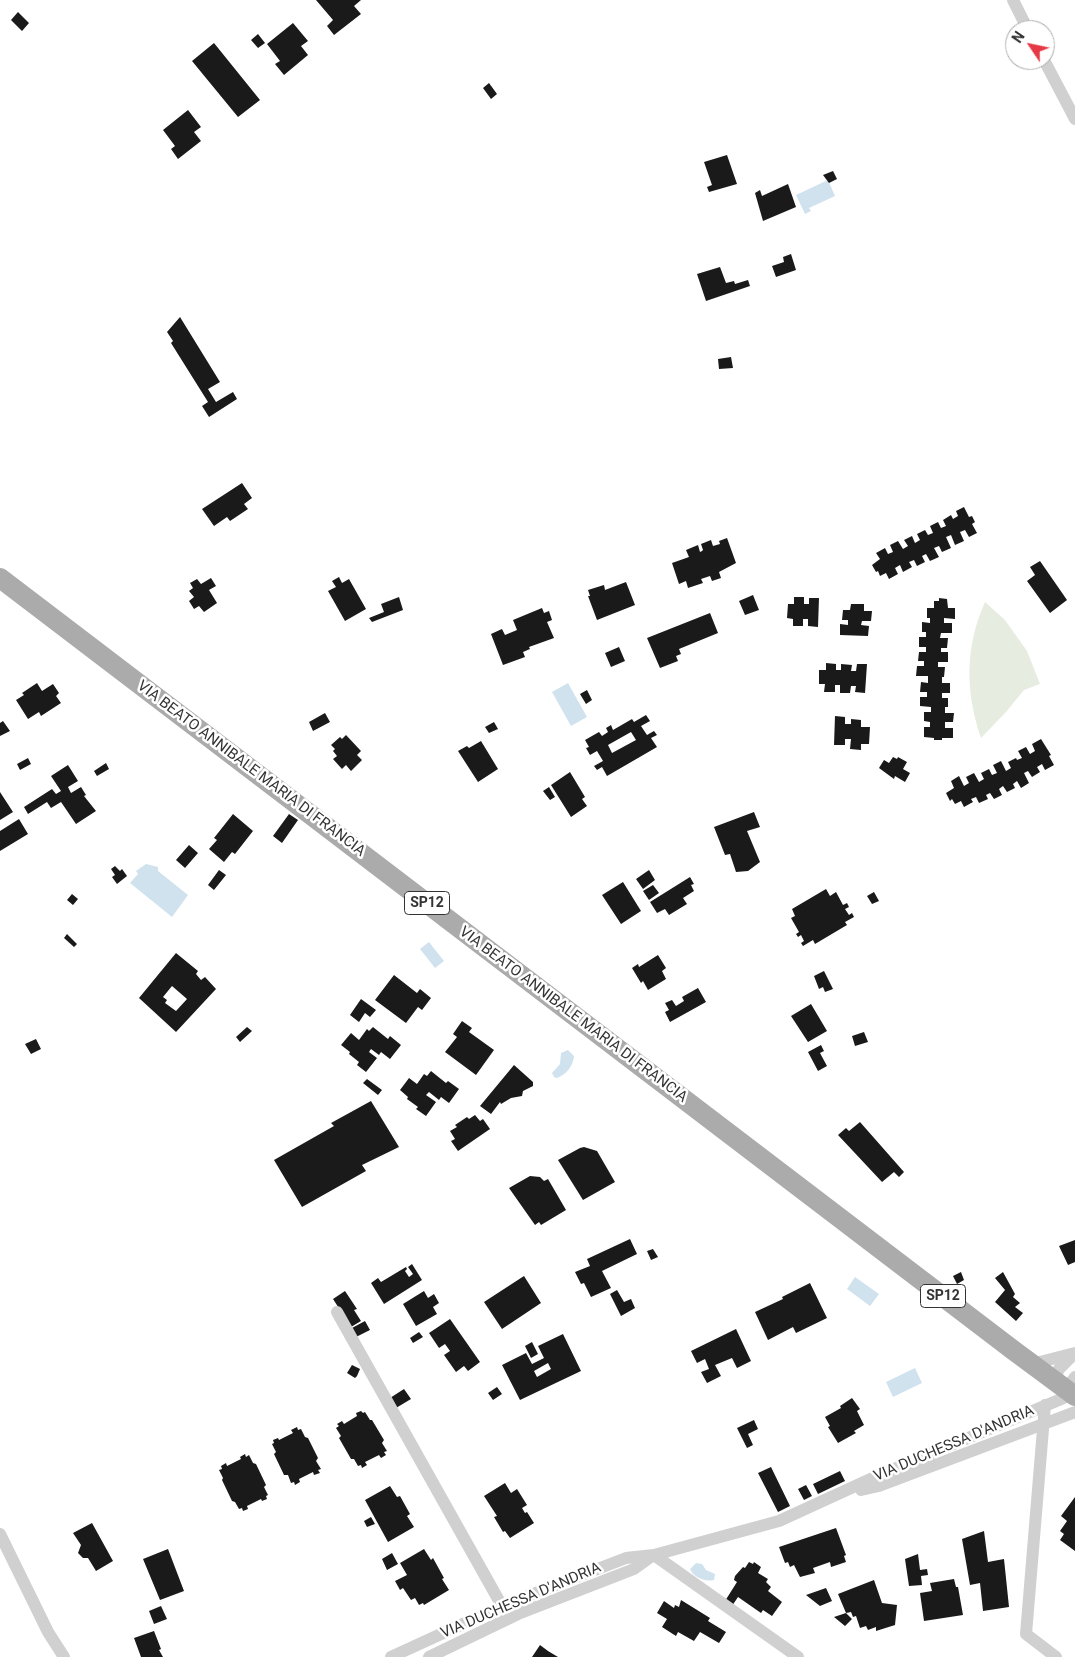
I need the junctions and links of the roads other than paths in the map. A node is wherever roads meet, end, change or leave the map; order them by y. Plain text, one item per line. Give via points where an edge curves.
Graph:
1 (1012, 0) edge
2 (1023, 20) edge
3 (1049, 70) edge
4 (1075, 119) edge
5 (0, 578) edge
6 (337, 1312) dead end
7 (1074, 1353) edge
8 (1032, 1364) junction
9 (1070, 1391) edge
10 (1045, 1405) junction
11 (1044, 1424) junction
12 (837, 1496) junction
13 (0, 1534) edge
14 (654, 1555) junction
15 (502, 1606) junction
16 (511, 1617) junction
17 (64, 1657) edge
18 (391, 1657) edge
19 (429, 1657) edge
20 (798, 1657) edge
21 (1056, 1657) edge

1 - 2 street
3 - 4 street
5 - 8 main road, VIA BEATO ANNIBALE MARIA DI FRANCIA / SP12
6 - 15 street
7 - 8 street
7 - 9 street via 1059,1369
8 - 9 main road, VIA BEATO ANNIBALE MARIA DI FRANCIA / SP12
9 - 10 street, VIA DUCHESSA D'ANDRIA
9 - 11 street, VIA DUCHESSA D'ANDRIA
10 - 11 street
10 - 12 street, VIA DUCHESSA D'ANDRIA
11 - 12 street, VIA DUCHESSA D'ANDRIA via 879,1486
11 - 21 street via 1026,1634
12 - 14 street, VIA DUCHESSA D'ANDRIA via 779,1521
13 - 17 street via 48,1632
14 - 15 street, VIA DUCHESSA D'ANDRIA via 626,1558
14 - 16 street, VIA DUCHESSA D'ANDRIA via 634,1569
14 - 20 street
15 - 16 street
15 - 18 street, VIA DUCHESSA D'ANDRIA
16 - 19 street, VIA DUCHESSA D'ANDRIA

